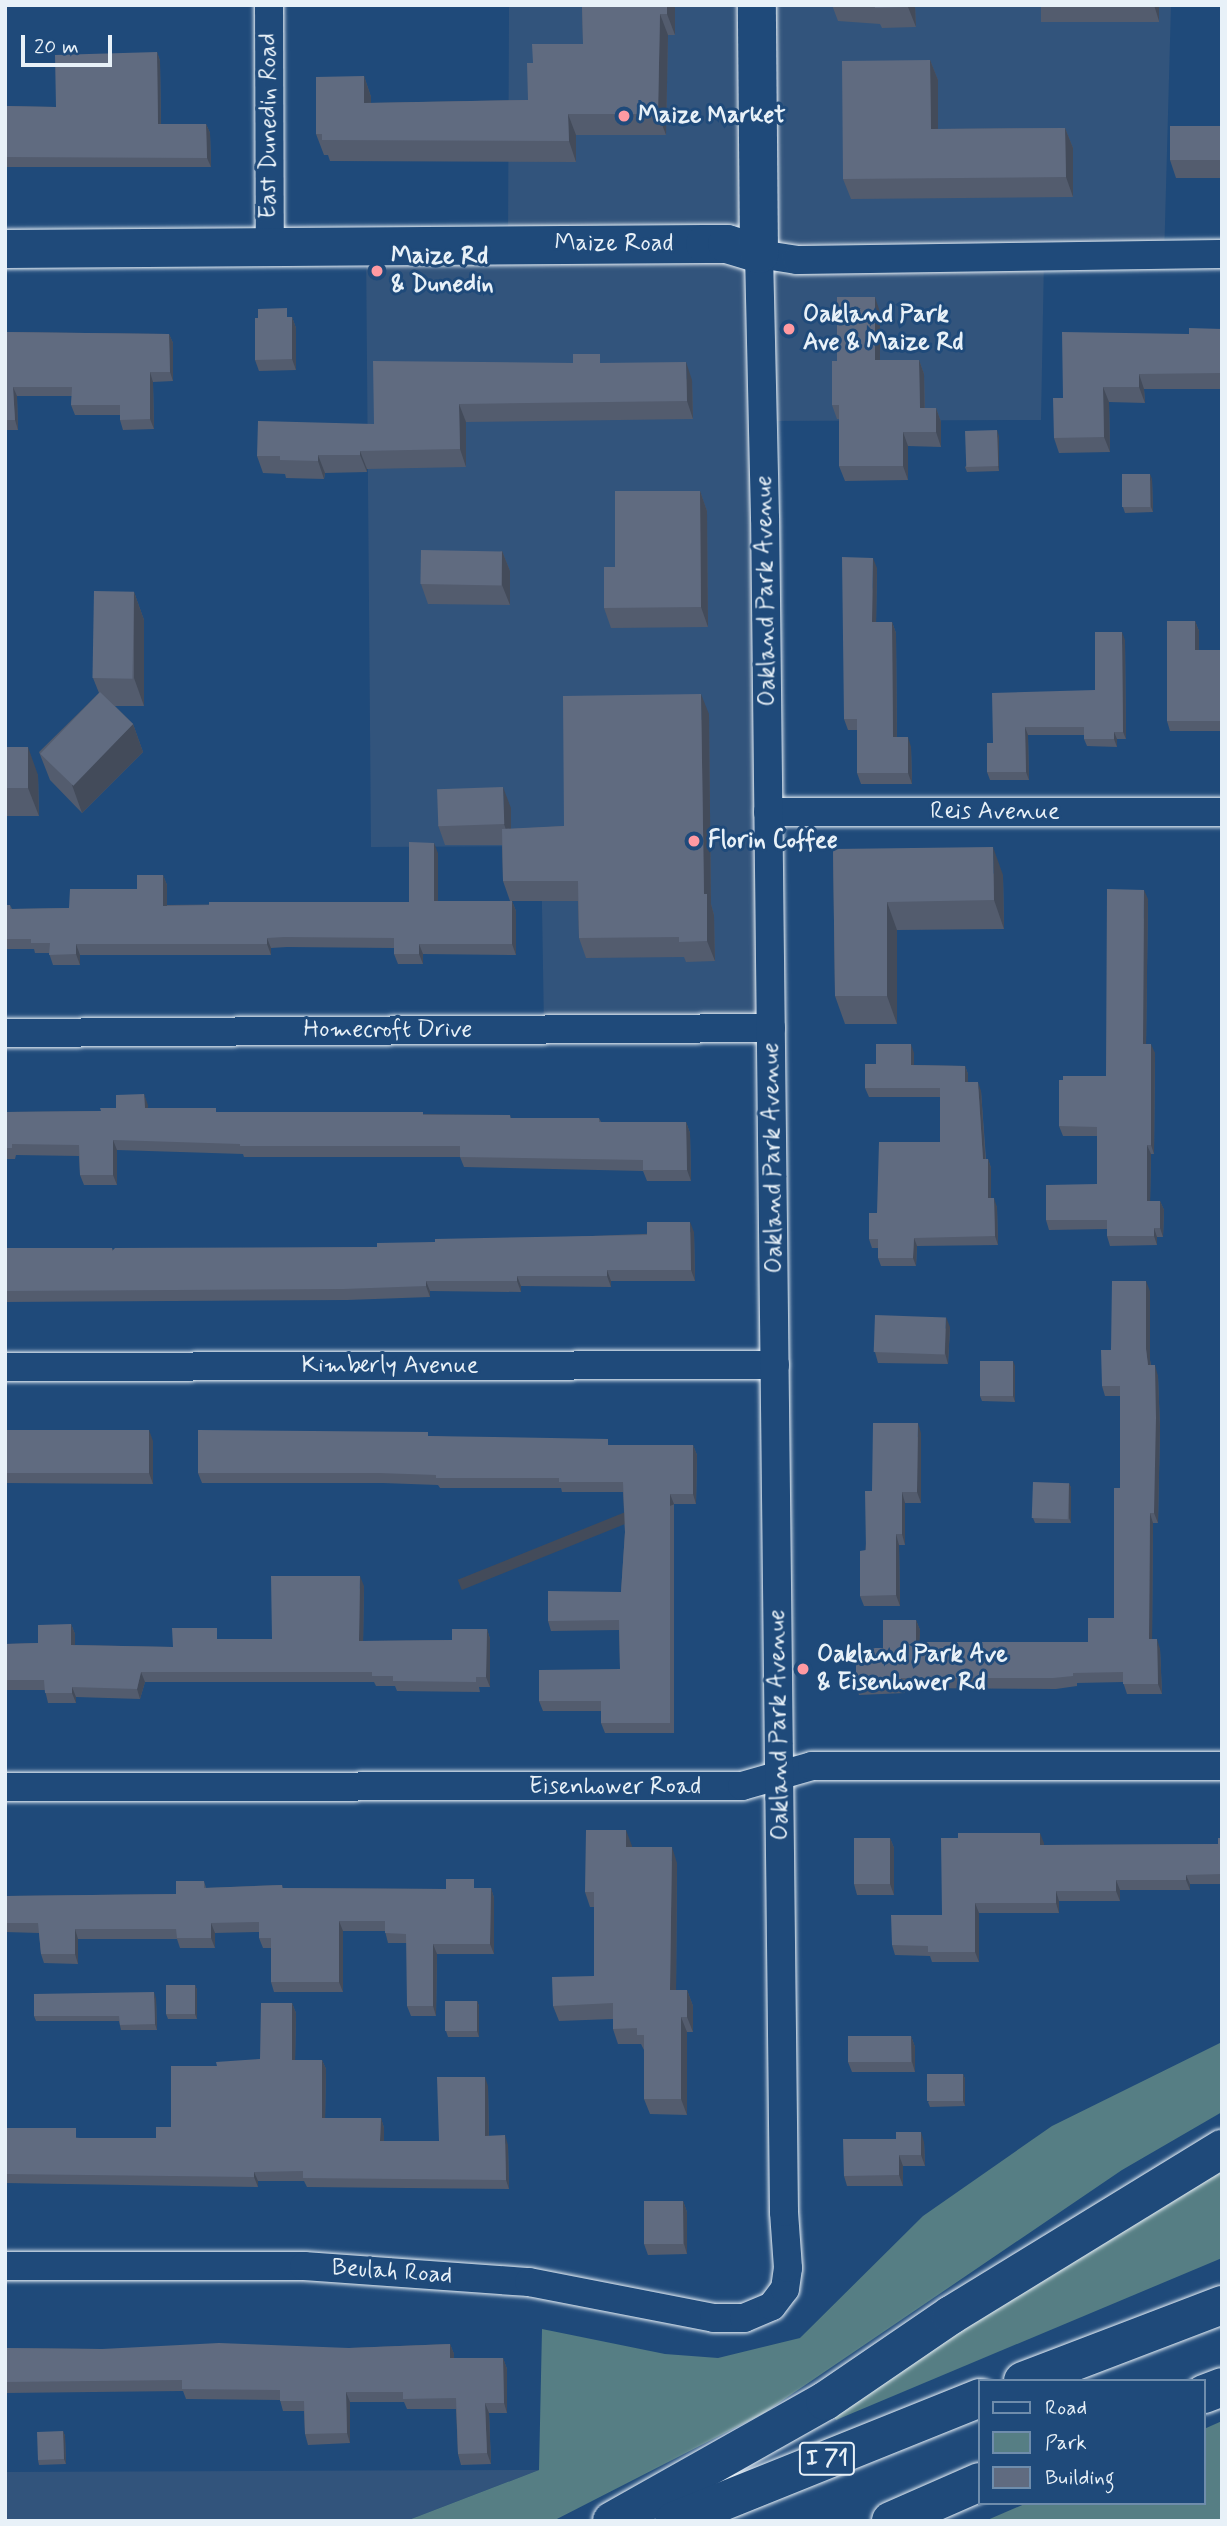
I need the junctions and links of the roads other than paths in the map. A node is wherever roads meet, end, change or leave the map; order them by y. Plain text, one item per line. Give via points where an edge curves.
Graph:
1 (269, 5) edge
2 (757, 5) edge
3 (270, 247) junction
4 (5, 249) edge
5 (759, 254) junction
6 (1222, 254) edge
7 (768, 812) junction
8 (1222, 812) edge
9 (771, 1028) junction
10 (5, 1033) edge
11 (775, 1364) junction
12 (5, 1367) edge
13 (1222, 1766) edge
14 (780, 1776) junction
15 (5, 1787) edge
16 (1222, 2149) edge
17 (5, 2266) edge
18 (1222, 2305) edge
19 (772, 2306) joint
20 (1028, 2379) edge
21 (978, 2399) edge
22 (978, 2483) edge
23 (612, 2521) edge
24 (674, 2521) edge
25 (891, 2521) edge

1 - 3 street, East Dunedin Road
2 - 5 main road, Oakland Park Avenue
3 - 4 main road, Maize Road
3 - 5 main road, Maize Road via 727,244
5 - 6 street, Maize Road via 797,260
5 - 7 street, Oakland Park Avenue
7 - 8 street, Reis Avenue
7 - 9 street, Oakland Park Avenue
9 - 10 street, Homecroft Drive
9 - 11 street, Oakland Park Avenue
11 - 12 street, Kimberly Avenue
11 - 14 street, Oakland Park Avenue
13 - 14 street, Eisenhower Road via 813,1766
14 - 15 street, Eisenhower Road via 742,1786
14 - 19 street, Oakland Park Avenue via 788,2268 785,2289
16 - 23 main road via 951,2315 825,2401
17 - 19 street, Beulah Road via 304,2266 528,2282 714,2318 744,2318
18 - 20 main road
21 - 24 main road, I 71
22 - 25 main road

